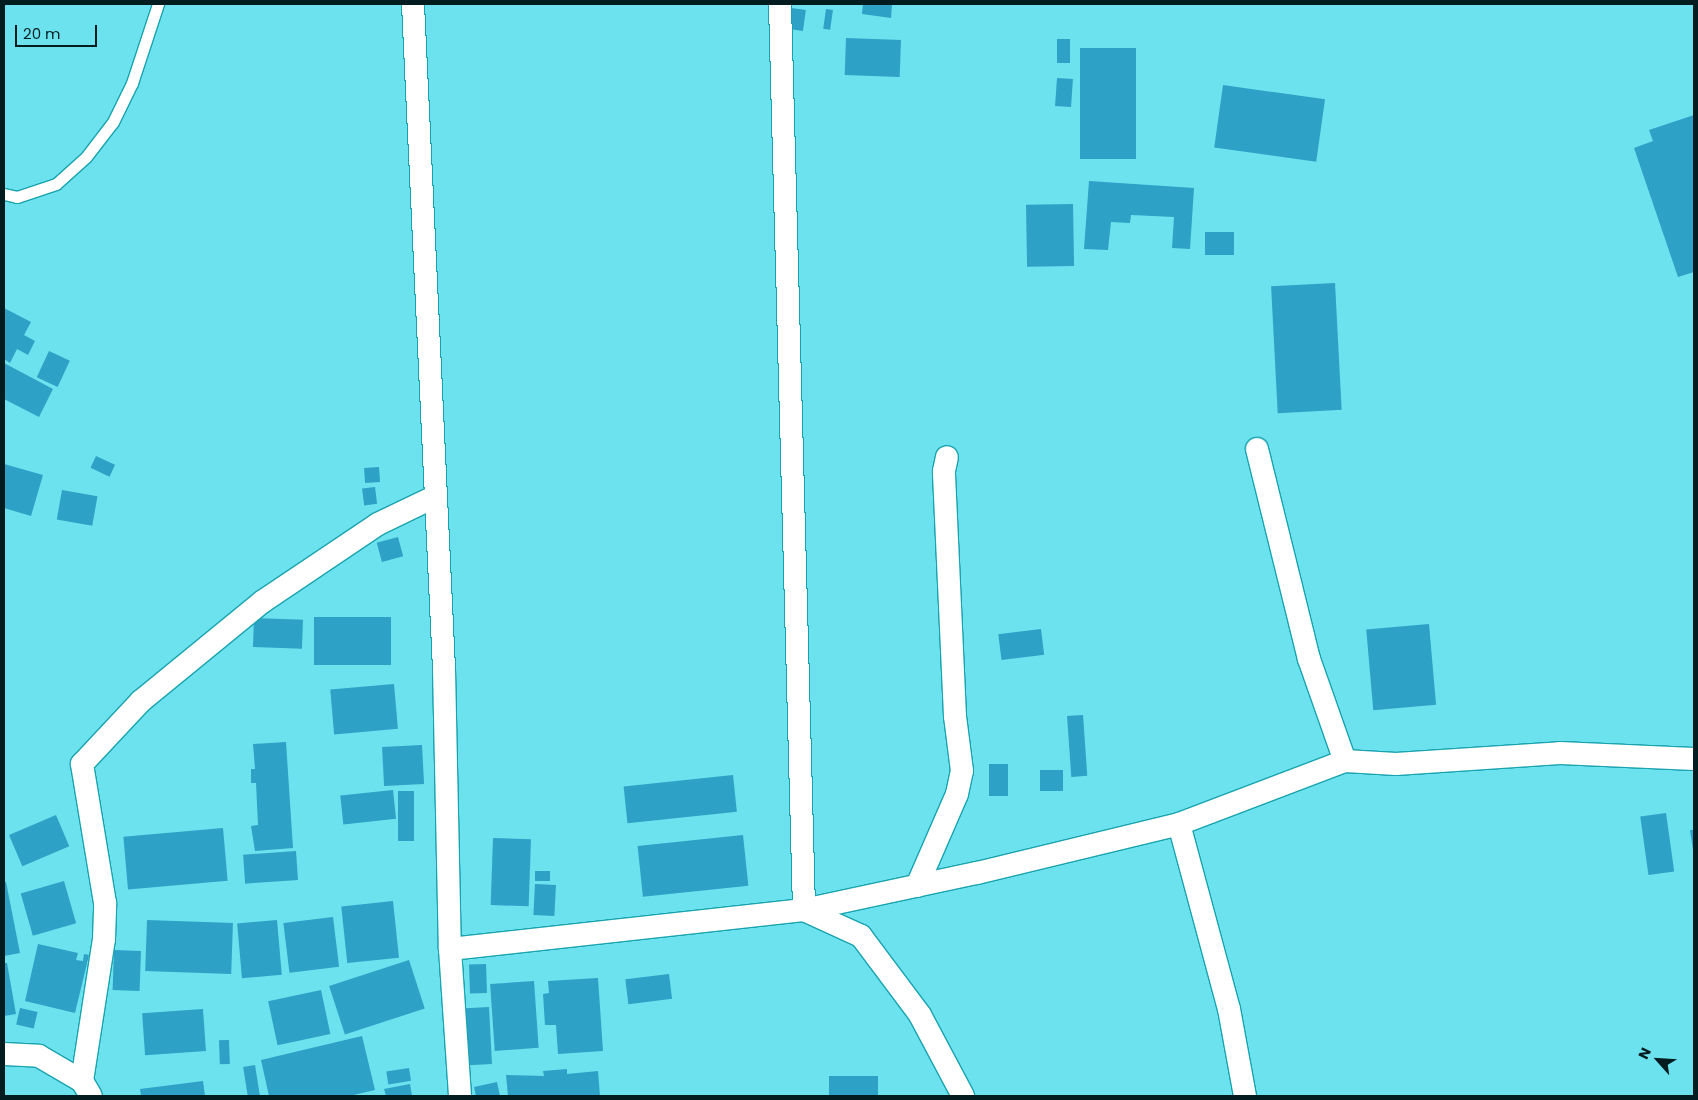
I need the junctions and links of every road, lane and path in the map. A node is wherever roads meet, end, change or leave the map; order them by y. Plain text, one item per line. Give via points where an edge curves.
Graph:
1 (158, 4) edge
2 (413, 4) edge
3 (780, 4) edge
4 (4, 194) edge
5 (1257, 449) dead end
6 (947, 457) dead end
7 (434, 497) junction
8 (1694, 758) edge
9 (1345, 761) junction
10 (1179, 824) junction
11 (917, 886) junction
12 (804, 910) junction
13 (450, 949) junction
14 (4, 1054) edge
15 (86, 1089) edge
16 (460, 1096) edge
17 (963, 1096) edge
18 (1245, 1096) edge

1 - 4 lane via 132,83 113,122 86,157 56,184 17,197
2 - 7 street
3 - 12 street
5 - 9 street via 1309,659
6 - 11 street via 944,471 955,706 962,771 957,794
7 - 13 street via 444,669
7 - 15 street via 378,524 262,602 141,701 82,764 105,903
8 - 9 street via 1560,753 1396,764
9 - 10 street
10 - 11 street
10 - 18 street via 1229,1009
11 - 12 street
12 - 13 street
12 - 17 street via 861,936 920,1015
13 - 16 street
14 - 15 street via 38,1056

